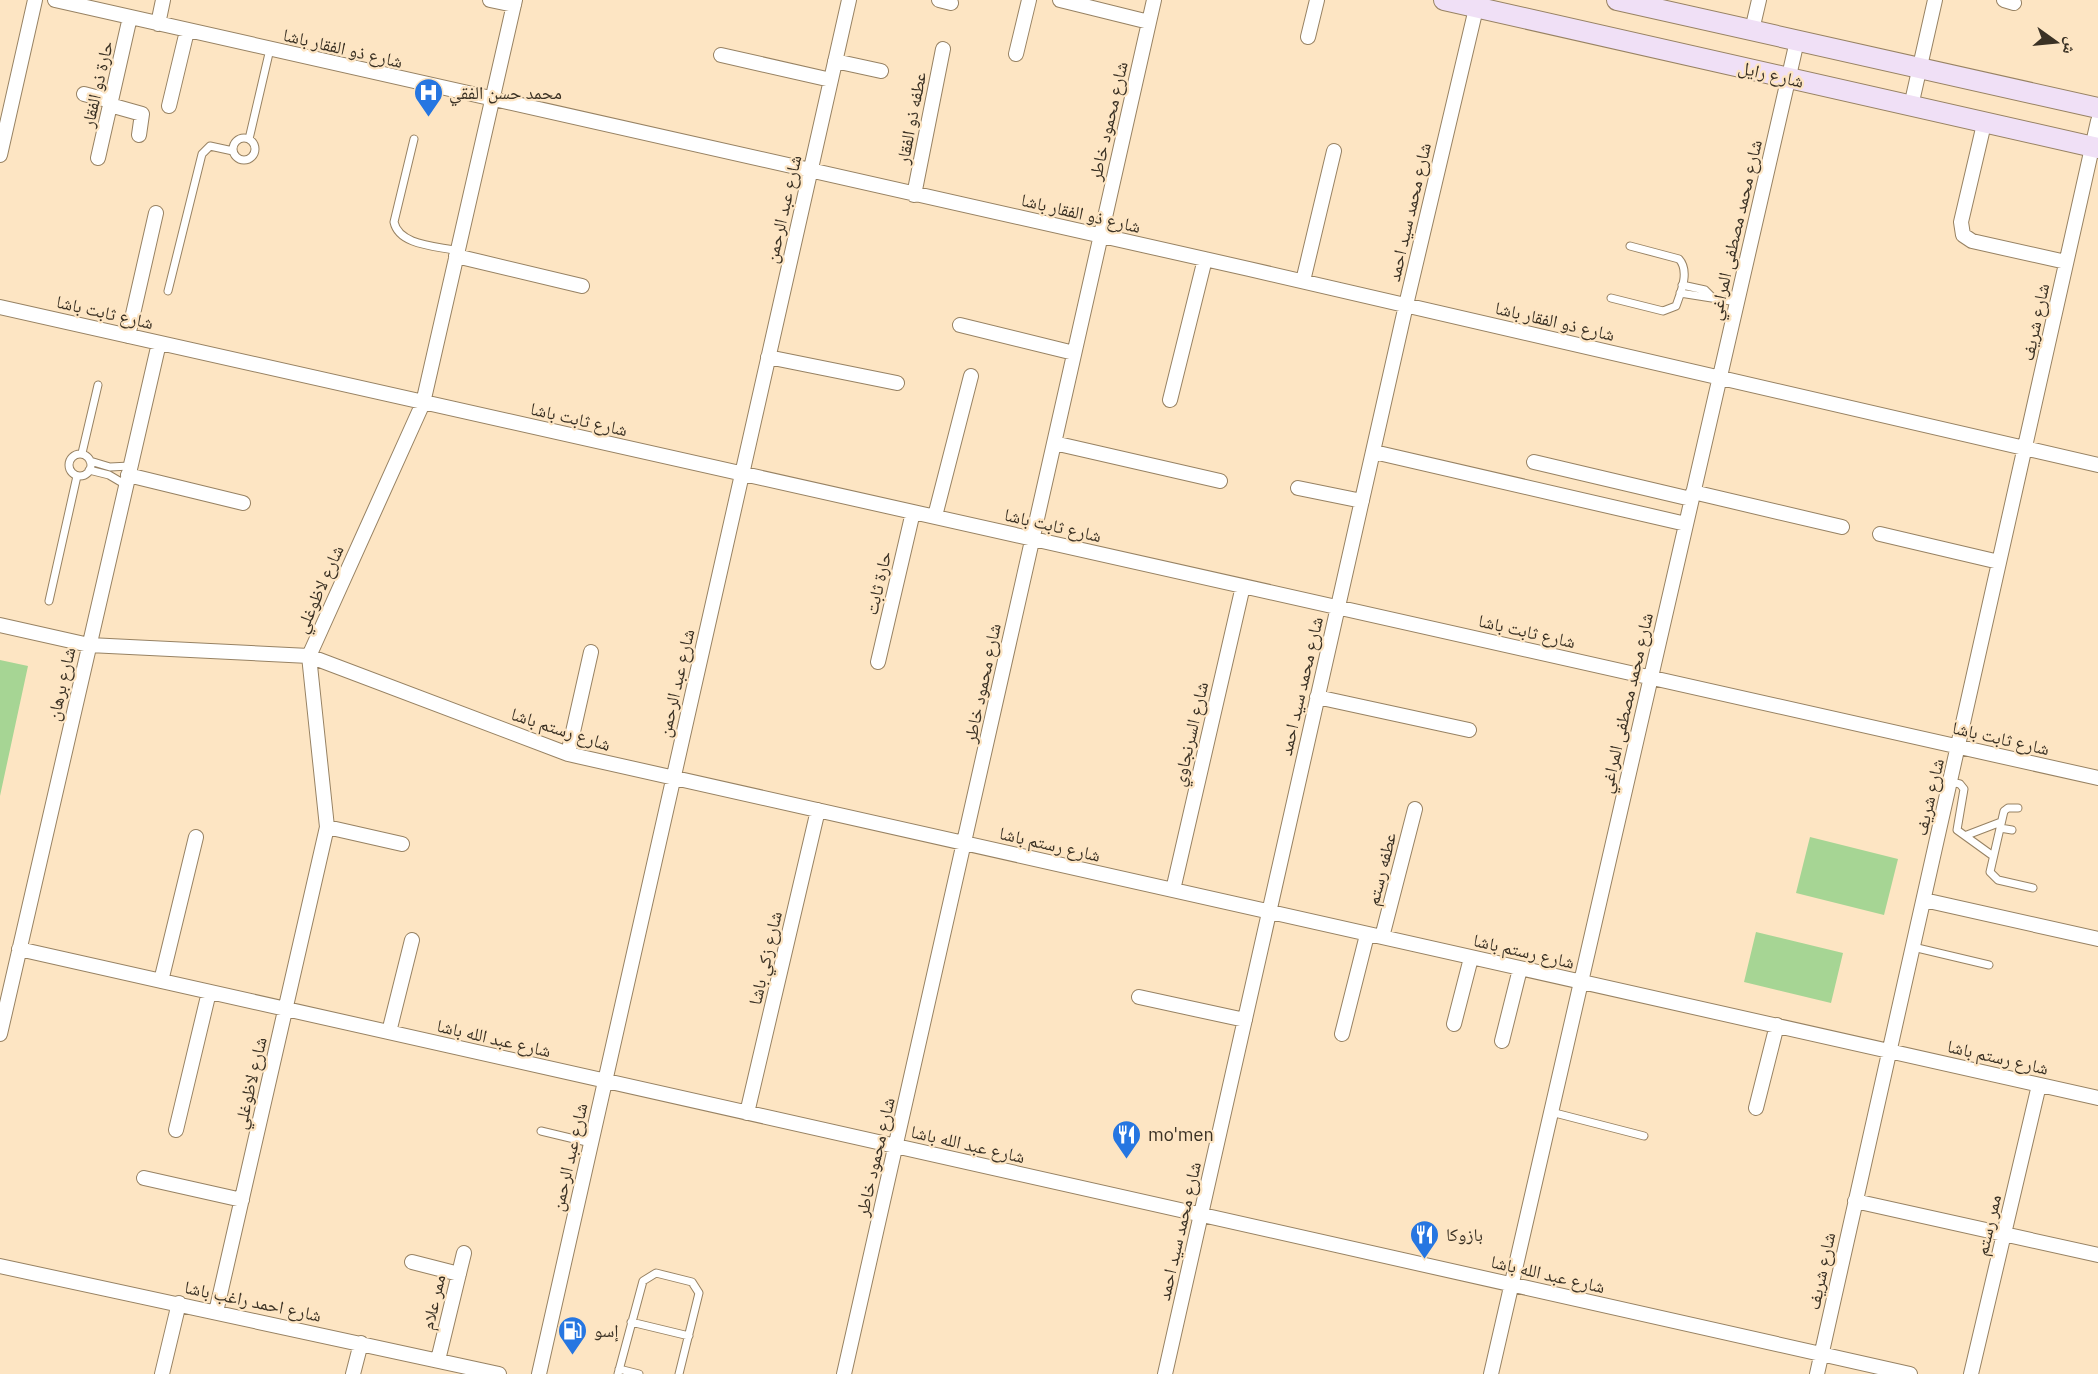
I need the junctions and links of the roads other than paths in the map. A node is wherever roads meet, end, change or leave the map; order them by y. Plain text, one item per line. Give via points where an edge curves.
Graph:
1 (35, 0) edge
2 (55, 0) edge
3 (163, 0) edge
4 (490, 0) edge
5 (849, 0) edge
6 (1029, 0) edge
7 (1060, 0) edge
8 (1154, 0) edge
9 (1317, 0) edge
10 (1444, 0) edge
11 (1617, 0) edge
12 (1759, 0) edge
13 (1935, 0) edge
14 (514, 3) edge
15 (1477, 4) edge
16 (130, 17) junction
17 (1149, 22) junction
18 (158, 24) junction
19 (1752, 30) junction
20 (187, 31) junction
21 (1308, 37) dead end
22 (1797, 41) junction
23 (270, 49) junction
24 (944, 49) dead end
25 (1016, 54) dead end
26 (721, 55) dead end
27 (835, 61) junction
28 (1920, 68) junction
29 (881, 71) dead end
30 (1788, 78) junction
31 (831, 80) junction
32 (84, 94) dead end
33 (492, 100) junction
34 (111, 103) junction
35 (170, 106) dead end
36 (1911, 106) junction
37 (2098, 108) edge
38 (2098, 121) edge
39 (1984, 124) junction
40 (139, 135) dead end
41 (249, 139) junction
42 (414, 139) dead end
43 (2095, 148) edge
44 (233, 151) junction
45 (1334, 151) dead end
46 (0, 155) edge
47 (98, 158) dead end
48 (810, 172) junction
49 (914, 195) junction
50 (156, 213) dead end
51 (1100, 236) junction
52 (1630, 246) dead end
53 (457, 254) junction
54 (1204, 260) junction
55 (2066, 262) junction
56 (1303, 281) junction
57 (1682, 285) junction
58 (582, 286) dead end
59 (168, 291) dead end
60 (1680, 293) junction
61 (1711, 296) junction
62 (1611, 298) dead end
63 (1737, 302) junction
64 (1406, 305) junction
65 (0, 307) edge
66 (960, 325) dead end
67 (128, 336) junction
68 (159, 343) junction
69 (1074, 353) junction
70 (768, 357) junction
71 (971, 376) dead end
72 (1719, 378) junction
73 (897, 383) dead end
74 (98, 385) dead end
75 (1170, 400) dead end
76 (423, 403) junction
77 (1054, 443) junction
78 (2024, 450) junction
79 (1374, 452) junction
80 (82, 453) junction
81 (90, 461) junction
82 (1534, 462) dead end
83 (2098, 465) edge
84 (89, 470) junction
85 (742, 473) junction
86 (128, 475) junction
87 (77, 476) junction
88 (1220, 481) dead end
89 (1298, 488) dead end
90 (1692, 496) junction
91 (1362, 501) junction
92 (243, 504) dead end
93 (913, 512) junction
94 (935, 516) junction
95 (1686, 524) junction
96 (1842, 527) dead end
97 (1880, 534) dead end
98 (1032, 538) junction
99 (1999, 562) junction
100 (1243, 586) junction
101 (49, 601) dead end
102 (1338, 607) junction
103 (0, 625) edge
104 (88, 645) junction
105 (591, 652) dead end
106 (309, 656) junction
107 (878, 662) dead end
108 (1650, 677) junction
109 (1317, 697) junction
110 (1469, 730) dead end
111 (1959, 747) junction
112 (568, 754) junction
113 (673, 778) junction
114 (2098, 778) edge
115 (1951, 782) junction
116 (2018, 808) dead end
117 (1415, 809) dead end
118 (818, 810) junction
119 (2000, 825) junction
120 (327, 827) junction
121 (2012, 830) dead end
122 (1967, 835) junction
123 (196, 837) dead end
124 (402, 844) dead end
125 (965, 844) junction
126 (1993, 856) junction
127 (2033, 888) dead end
128 (1173, 890) junction
129 (1924, 900) junction
130 (1269, 912) junction
131 (1367, 935) junction
132 (1382, 937) junction
133 (2098, 939) edge
134 (412, 940) dead end
135 (1913, 947) junction
136 (19, 949) junction
137 (1471, 958) junction
138 (1989, 965) dead end
139 (1520, 969) junction
140 (160, 981) junction
141 (1581, 982) junction
142 (209, 992) junction
143 (1139, 997) dead end
144 (285, 1009) junction
145 (1245, 1020) junction
146 (1454, 1024) dead end
147 (1777, 1025) junction
148 (389, 1032) junction
149 (0, 1034) edge
150 (1342, 1034) dead end
151 (1502, 1041) dead end
152 (1889, 1050) junction
153 (605, 1082) junction
154 (2039, 1085) junction
155 (2098, 1098) edge
156 (1756, 1108) dead end
157 (1551, 1112) junction
158 (747, 1113) junction
159 (176, 1130) dead end
160 (541, 1131) dead end
161 (1644, 1136) dead end
162 (591, 1143) junction
163 (896, 1146) junction
164 (144, 1178) dead end
165 (242, 1200) junction
166 (1855, 1201) junction
167 (1201, 1215) junction
168 (2005, 1234) junction
169 (464, 1253) dead end
170 (2098, 1256) edge
171 (412, 1262) dead end
172 (0, 1266) edge
173 (459, 1274) junction
174 (1511, 1284) junction
175 (179, 1303) junction
176 (216, 1312) junction
177 (632, 1322) junction
178 (689, 1336) junction
179 (360, 1343) junction
180 (1822, 1354) junction
181 (438, 1360) junction
182 (619, 1372) edge
183 (162, 1374) edge
184 (353, 1374) edge
185 (499, 1374) edge
186 (539, 1374) edge
187 (639, 1374) edge
188 (679, 1374) edge
189 (844, 1374) edge
190 (1165, 1374) edge
191 (1491, 1374) edge
192 (1817, 1374) edge
193 (1910, 1374) edge
194 (1971, 1374) edge

1 - 46 street
2 - 16 street, شارع ذو الفقار باشا
3 - 18 street
4 - 14 street
5 - 27 street, شارع عبد الرحمن
6 - 25 street
7 - 17 street
8 - 17 street, شارع محمود خاطر
9 - 21 street
10 - 15 street, شارع رايل
11 - 19 street
12 - 19 street
13 - 28 street
14 - 33 street, شارع لاظوغلي
15 - 30 street, شارع رايل
15 - 64 street, شارع محمد سيد احمد
16 - 18 street, شارع ذو الفقار باشا
16 - 34 street, حارة ذو الفقار
17 - 51 street, شارع محمود خاطر
18 - 20 street, شارع ذو الفقار باشا
19 - 22 street
20 - 23 street, شارع ذو الفقار باشا
20 - 35 street
22 - 28 street
22 - 30 street, شارع محمد مصطفى المراغي
23 - 33 street, شارع ذو الفقار باشا
23 - 41 lane
24 - 49 street, عطفه ذو الفقار
26 - 31 street
27 - 29 street
27 - 31 street, شارع عبد الرحمن
28 - 36 street
28 - 37 street
30 - 36 street, شارع رايل
30 - 63 street, شارع محمد مصطفى المراغي
31 - 48 street, شارع عبد الرحمن
32 - 34 street
33 - 48 street, شارع ذو الفقار باشا
33 - 53 street, شارع لاظوغلي
34 - 40 street via 142,114
34 - 47 street, حارة ذو الفقار
36 - 39 street, شارع رايل
38 - 43 street, شارع شريف
39 - 43 street, شارع رايل
39 - 55 street via 1961,222 1963,235 1972,241
41 - 44 lane via 236,142
41 - 44 lane via 255,147 253,157 239,160
42 - 53 lane via 395,230 407,239
43 - 55 street, شارع شريف
44 - 59 lane via 210,146 202,154
45 - 56 street
48 - 49 street, شارع ذو الفقار باشا
48 - 70 street, شارع عبد الرحمن
49 - 51 street, شارع ذو الفقار باشا
50 - 67 street
51 - 54 street, شارع ذو الفقار باشا
51 - 69 street, شارع محمود خاطر
52 - 57 lane via 1679,259 1685,271
53 - 58 street
53 - 76 street, شارع لاظوغلي
54 - 56 street, شارع ذو الفقار باشا
54 - 75 street
55 - 78 street, شارع شريف
56 - 64 street, شارع ذو الفقار باشا
57 - 60 lane
57 - 61 lane via 1705,290
60 - 61 lane
60 - 62 lane via 1676,306 1663,310
61 - 63 lane
63 - 72 street, شارع محمد مصطفى المراغي
64 - 72 street, شارع ذو الفقار باشا
64 - 79 street, شارع محمد سيد احمد
65 - 67 street, شارع ثابت باشا
66 - 69 street
67 - 68 street, شارع ثابت باشا
68 - 76 street, شارع ثابت باشا
68 - 86 street, شارع برهان
69 - 77 street, شارع محمود خاطر
70 - 73 street
70 - 85 street, شارع عبد الرحمن
71 - 94 street
72 - 78 street, شارع ذو الفقار باشا
72 - 90 street, شارع محمد مصطفى المراغي
74 - 80 lane
76 - 85 street, شارع ثابت باشا
76 - 106 street, شارع لاظوغلي
77 - 88 street
77 - 98 street, شارع محمود خاطر
78 - 83 street, شارع ذو الفقار باشا
78 - 99 street, شارع شريف
79 - 91 street, شارع محمد سيد احمد
79 - 95 street
80 - 81 lane
80 - 87 lane via 72,456 68,465
81 - 84 lane
81 - 86 lane
82 - 90 street
84 - 86 lane
84 - 87 lane
85 - 93 street, شارع ثابت باشا
85 - 113 street, شارع عبد الرحمن
86 - 92 street
86 - 104 street, شارع برهان
87 - 101 lane
89 - 91 street
90 - 95 street, شارع محمد مصطفى المراغي
90 - 96 street
91 - 102 street, شارع محمد سيد احمد
93 - 94 street, شارع ثابت باشا
93 - 107 street, حارة ثابت
94 - 98 street, شارع ثابت باشا
95 - 108 street, شارع محمد مصطفى المراغي
97 - 99 street
98 - 100 street, شارع ثابت باشا
98 - 125 street, شارع محمود خاطر
99 - 111 street, شارع شريف
100 - 102 street, شارع ثابت باشا
100 - 128 street, شارع السرنجاوي
102 - 108 street, شارع ثابت باشا
102 - 109 street, شارع محمد سيد احمد
103 - 104 street, شارع رستم باشا
104 - 106 street, شارع رستم باشا
104 - 136 street, شارع برهان
105 - 112 street
106 - 112 street, شارع رستم باشا
106 - 120 street, شارع لاظوغلي
108 - 111 street, شارع ثابت باشا
108 - 141 street, شارع محمد مصطفى المراغي
109 - 110 street
109 - 130 street, شارع محمد سيد احمد
111 - 114 street, شارع ثابت باشا
111 - 115 street, شارع شريف
112 - 113 street, شارع رستم باشا
113 - 118 street, شارع رستم باشا
113 - 153 street, شارع عبد الرحمن
115 - 122 lane via 1964,789 1956,827
115 - 129 street, شارع شريف
116 - 119 lane via 2008,808
117 - 132 street, عطفه رستم
118 - 125 street, شارع رستم باشا
118 - 158 street, شارع زكي باشا
119 - 121 lane
119 - 122 lane
119 - 126 lane
120 - 124 street
120 - 144 street, شارع لاظوغلي
122 - 126 lane
123 - 140 street
125 - 128 street, شارع رستم باشا
125 - 163 street, شارع محمود خاطر
126 - 127 lane via 1993,877
128 - 130 street, شارع رستم باشا
129 - 133 street
129 - 135 street, شارع شريف
130 - 131 street, شارع رستم باشا
130 - 145 street, شارع محمد سيد احمد
131 - 132 street, شارع رستم باشا
131 - 150 street
132 - 137 street, شارع رستم باشا
134 - 148 street
135 - 138 lane
135 - 152 street, شارع شريف
136 - 140 street, شارع عبد الله باشا
136 - 149 street, شارع برهان
137 - 139 street, شارع رستم باشا
137 - 146 street
139 - 141 street, شارع رستم باشا
139 - 151 street
140 - 142 street, شارع عبد الله باشا
141 - 147 street, شارع رستم باشا
141 - 157 street, شارع محمد مصطفى المراغي
142 - 144 street, شارع عبد الله باشا
142 - 159 street
143 - 145 street
144 - 148 street, شارع عبد الله باشا
144 - 165 street, شارع لاظوغلي
145 - 167 street, شارع محمد سيد احمد
147 - 152 street, شارع رستم باشا
147 - 156 street
148 - 153 street, شارع عبد الله باشا
152 - 154 street, شارع رستم باشا
152 - 166 street, شارع شريف
153 - 158 street, شارع عبد الله باشا
153 - 162 street, شارع عبد الرحمن
154 - 155 street, شارع رستم باشا
154 - 168 street, ممر رستم
157 - 161 lane
157 - 174 street, شارع محمد مصطفى المراغي
158 - 163 street, شارع عبد الله باشا
160 - 162 lane
162 - 186 street, شارع عبد الرحمن
163 - 167 street, شارع عبد الله باشا
163 - 189 street, شارع محمود خاطر
164 - 165 street
165 - 176 street, شارع لاظوغلي
166 - 168 street
166 - 180 street, شارع شريف
167 - 174 street, شارع عبد الله باشا
167 - 190 street, شارع محمد سيد احمد
168 - 170 street
168 - 194 street, ممر رستم
169 - 173 street, ممر علام
171 - 173 street
172 - 175 street, شارع احمد راغب باشا
173 - 181 street, ممر علام
174 - 180 street, شارع عبد الله باشا
174 - 191 street, شارع محمد مصطفى المراغي
175 - 176 street, شارع احمد راغب باشا
175 - 183 street
176 - 179 street, شارع احمد راغب باشا
177 - 178 lane
177 - 178 lane via 640,1288 656,1273 692,1282 699,1293
177 - 182 lane
178 - 188 lane
179 - 181 street, شارع احمد راغب باشا
179 - 184 street
180 - 192 street, شارع شريف
180 - 193 street, شارع عبد الله باشا
181 - 185 street, شارع احمد راغب باشا
182 - 187 lane

